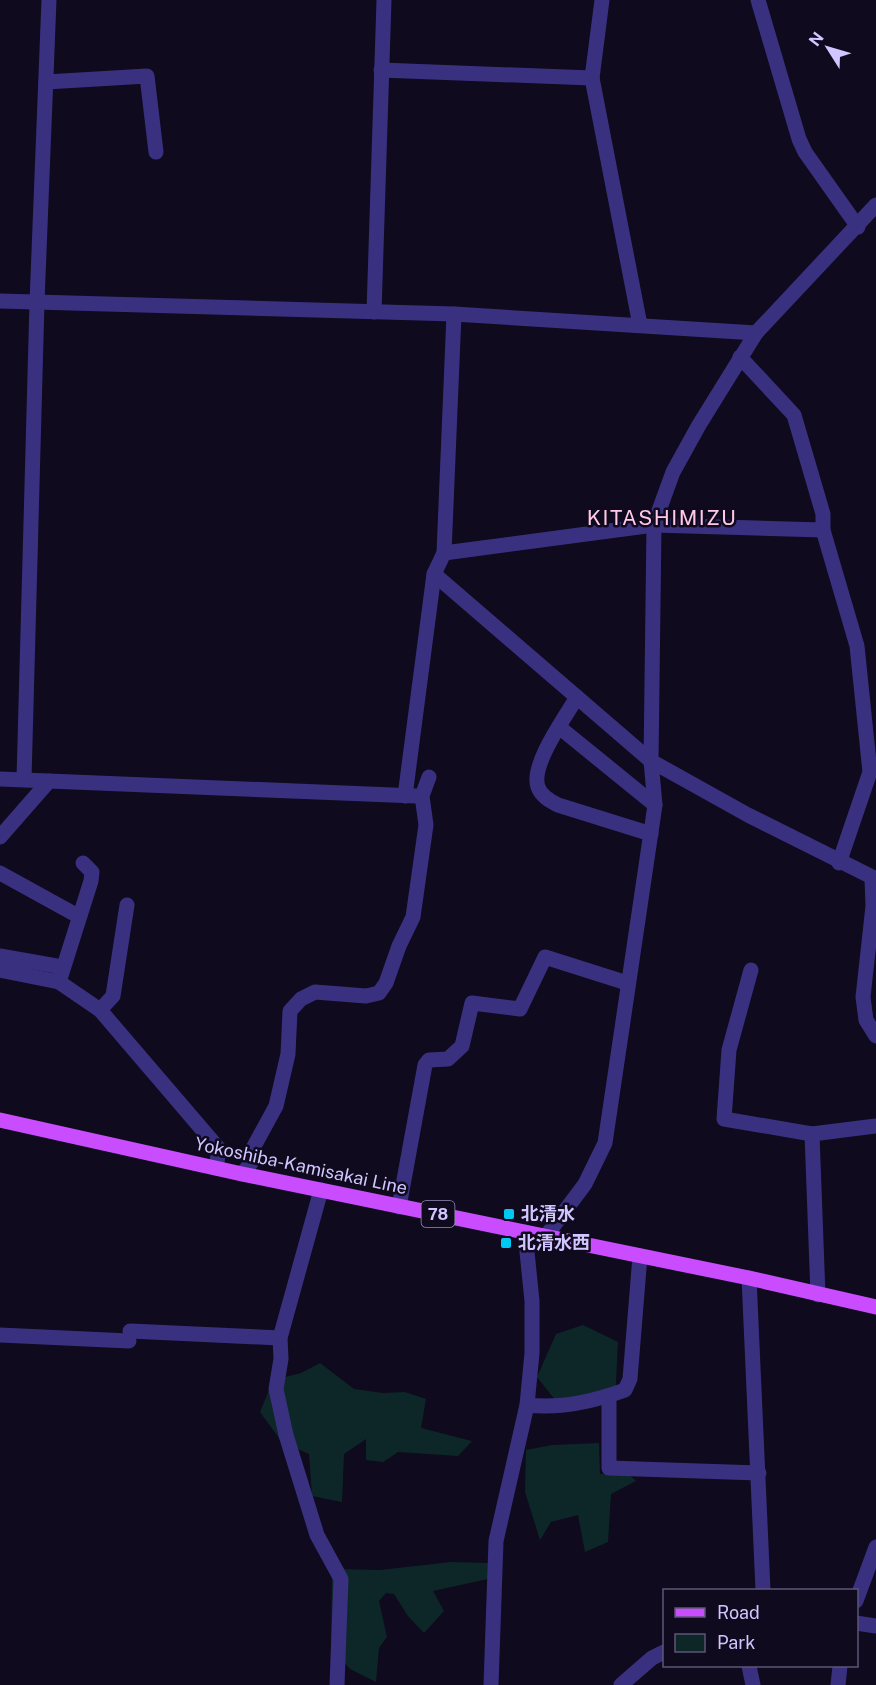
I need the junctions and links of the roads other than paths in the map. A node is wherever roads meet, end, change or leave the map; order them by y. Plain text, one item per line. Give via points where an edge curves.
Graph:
1 (49, 0) edge
2 (384, 0) edge
3 (602, 0) edge
4 (758, 0) edge
5 (381, 70) junction
6 (592, 78) junction
7 (46, 82) junction
8 (156, 152) dead end
9 (876, 205) edge
10 (858, 227) junction
11 (0, 301) edge
12 (37, 302) junction
13 (374, 312) junction
14 (454, 314) junction
15 (640, 325) junction
16 (756, 333) junction
17 (741, 357) junction
18 (654, 525) junction
19 (824, 530) junction
20 (444, 553) junction
21 (434, 574) junction
22 (577, 697) junction
23 (560, 727) junction
24 (651, 760) junction
25 (429, 777) dead end
26 (0, 779) edge
27 (24, 779) junction
28 (49, 781) junction
29 (405, 796) junction
30 (422, 796) junction
31 (655, 805) junction
32 (651, 834) junction
33 (0, 837) edge
34 (83, 863) dead end
35 (839, 863) junction
36 (0, 873) edge
37 (874, 879) edge
38 (127, 905) dead end
39 (78, 916) junction
40 (0, 956) edge
41 (0, 970) edge
42 (751, 970) dead end
43 (60, 974) junction
44 (627, 982) junction
45 (100, 1010) junction
46 (876, 1036) edge
47 (0, 1120) edge
48 (876, 1126) edge
49 (812, 1134) junction
50 (216, 1168) junction
51 (242, 1174) junction
52 (321, 1190) junction
53 (399, 1207) junction
54 (525, 1232) junction
55 (546, 1236) junction
56 (640, 1256) junction
57 (749, 1278) junction
58 (818, 1295) junction
59 (876, 1307) edge
60 (0, 1335) edge
61 (280, 1338) junction
62 (609, 1396) junction
63 (527, 1405) junction
64 (759, 1473) junction
65 (876, 1547) edge
66 (763, 1589) edge
67 (858, 1595) edge
68 (858, 1623) edge
69 (876, 1626) edge
70 (663, 1652) edge
71 (750, 1667) edge
72 (840, 1667) edge
73 (337, 1685) edge
74 (491, 1685) edge
75 (621, 1685) edge
76 (753, 1685) edge
77 (838, 1685) edge

1 - 7 street
2 - 5 street
3 - 6 street
4 - 10 street via 799,139
5 - 6 street
5 - 13 street
6 - 15 street
7 - 8 street via 147,76
7 - 12 street
9 - 10 street
10 - 16 street
11 - 12 street
12 - 13 street
12 - 27 street
13 - 14 street
14 - 15 street
14 - 20 street
15 - 16 street
16 - 17 street
17 - 18 street via 674,472
17 - 19 street via 794,415 823,514
18 - 19 street
18 - 20 street
18 - 24 street
19 - 35 street via 857,646 870,772
20 - 21 street
21 - 22 street
21 - 29 street
22 - 23 street
22 - 24 street
23 - 31 street
23 - 32 street via 536,771 538,787 545,797 558,805
24 - 31 street
24 - 35 street
25 - 30 street
26 - 27 street
27 - 28 street
28 - 29 street
28 - 33 street
29 - 30 street
30 - 51 street via 426,825 413,917 386,983 379,993 366,996 315,992 290,1011 288,1054 276,1106
31 - 32 street
32 - 44 street
34 - 39 street via 92,872
35 - 37 street
36 - 39 street
37 - 46 street via 863,997 866,1020
38 - 45 street via 113,996
39 - 43 street
40 - 43 street
41 - 43 street
42 - 49 street via 729,1050 724,1119
43 - 45 street
44 - 53 street via 545,957 520,1009 472,1003 462,1046 448,1059 429,1060 425,1065
44 - 55 street via 605,1143 585,1184
45 - 50 street via 219,1149
47 - 50 main road, Yokoshiba-Kamisakai Line / 78
48 - 49 street
49 - 58 street
50 - 51 main road, Yokoshiba-Kamisakai Line / 78
51 - 52 main road, Yokoshiba-Kamisakai Line / 78
52 - 53 main road, Yokoshiba-Kamisakai Line / 78
52 - 61 street
53 - 54 main road, Yokoshiba-Kamisakai Line / 78
54 - 55 main road, Yokoshiba-Kamisakai Line / 78
54 - 63 street via 532,1300
55 - 56 main road, Yokoshiba-Kamisakai Line / 78
56 - 57 main road, Yokoshiba-Kamisakai Line / 78
56 - 62 street via 630,1379 626,1390
57 - 58 main road, Yokoshiba-Kamisakai Line / 78
57 - 64 street
58 - 59 main road, Yokoshiba-Kamisakai Line / 78
60 - 61 street
61 - 73 street via 276,1389 286,1435 317,1535 341,1579
62 - 63 street via 549,1407
62 - 64 street via 609,1468
63 - 74 street via 496,1541
64 - 66 street
65 - 67 street
68 - 69 street
70 - 75 street
71 - 76 street
72 - 77 street

